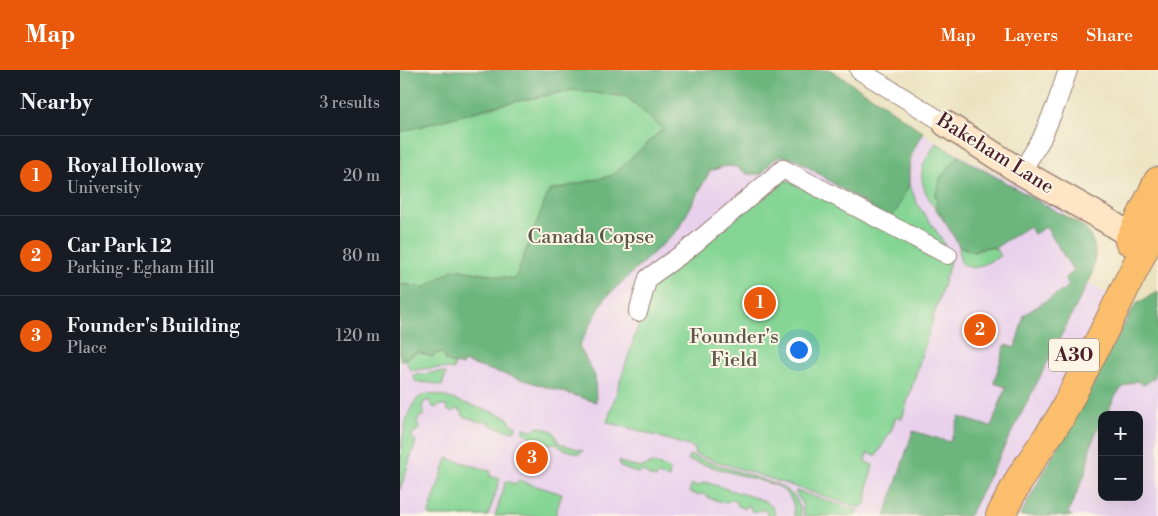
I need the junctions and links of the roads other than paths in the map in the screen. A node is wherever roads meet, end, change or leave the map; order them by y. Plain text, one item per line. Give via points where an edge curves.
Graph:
1 (859, 70) edge
2 (1068, 70) edge
3 (946, 124) joint
4 (1021, 172) junction
5 (1158, 181) edge
6 (1150, 240) edge
7 (948, 255) dead end
8 (638, 312) dead end
9 (1000, 516) edge

1 - 3 street, Bakeham Lane
2 - 4 street via 1041,140
3 - 4 street, Bakeham Lane
4 - 6 street, Bakeham Lane via 1097,215
5 - 6 main road, A30
6 - 9 main road, A30 via 1031,445 1021,476
7 - 8 street via 783,168 686,251 648,278

